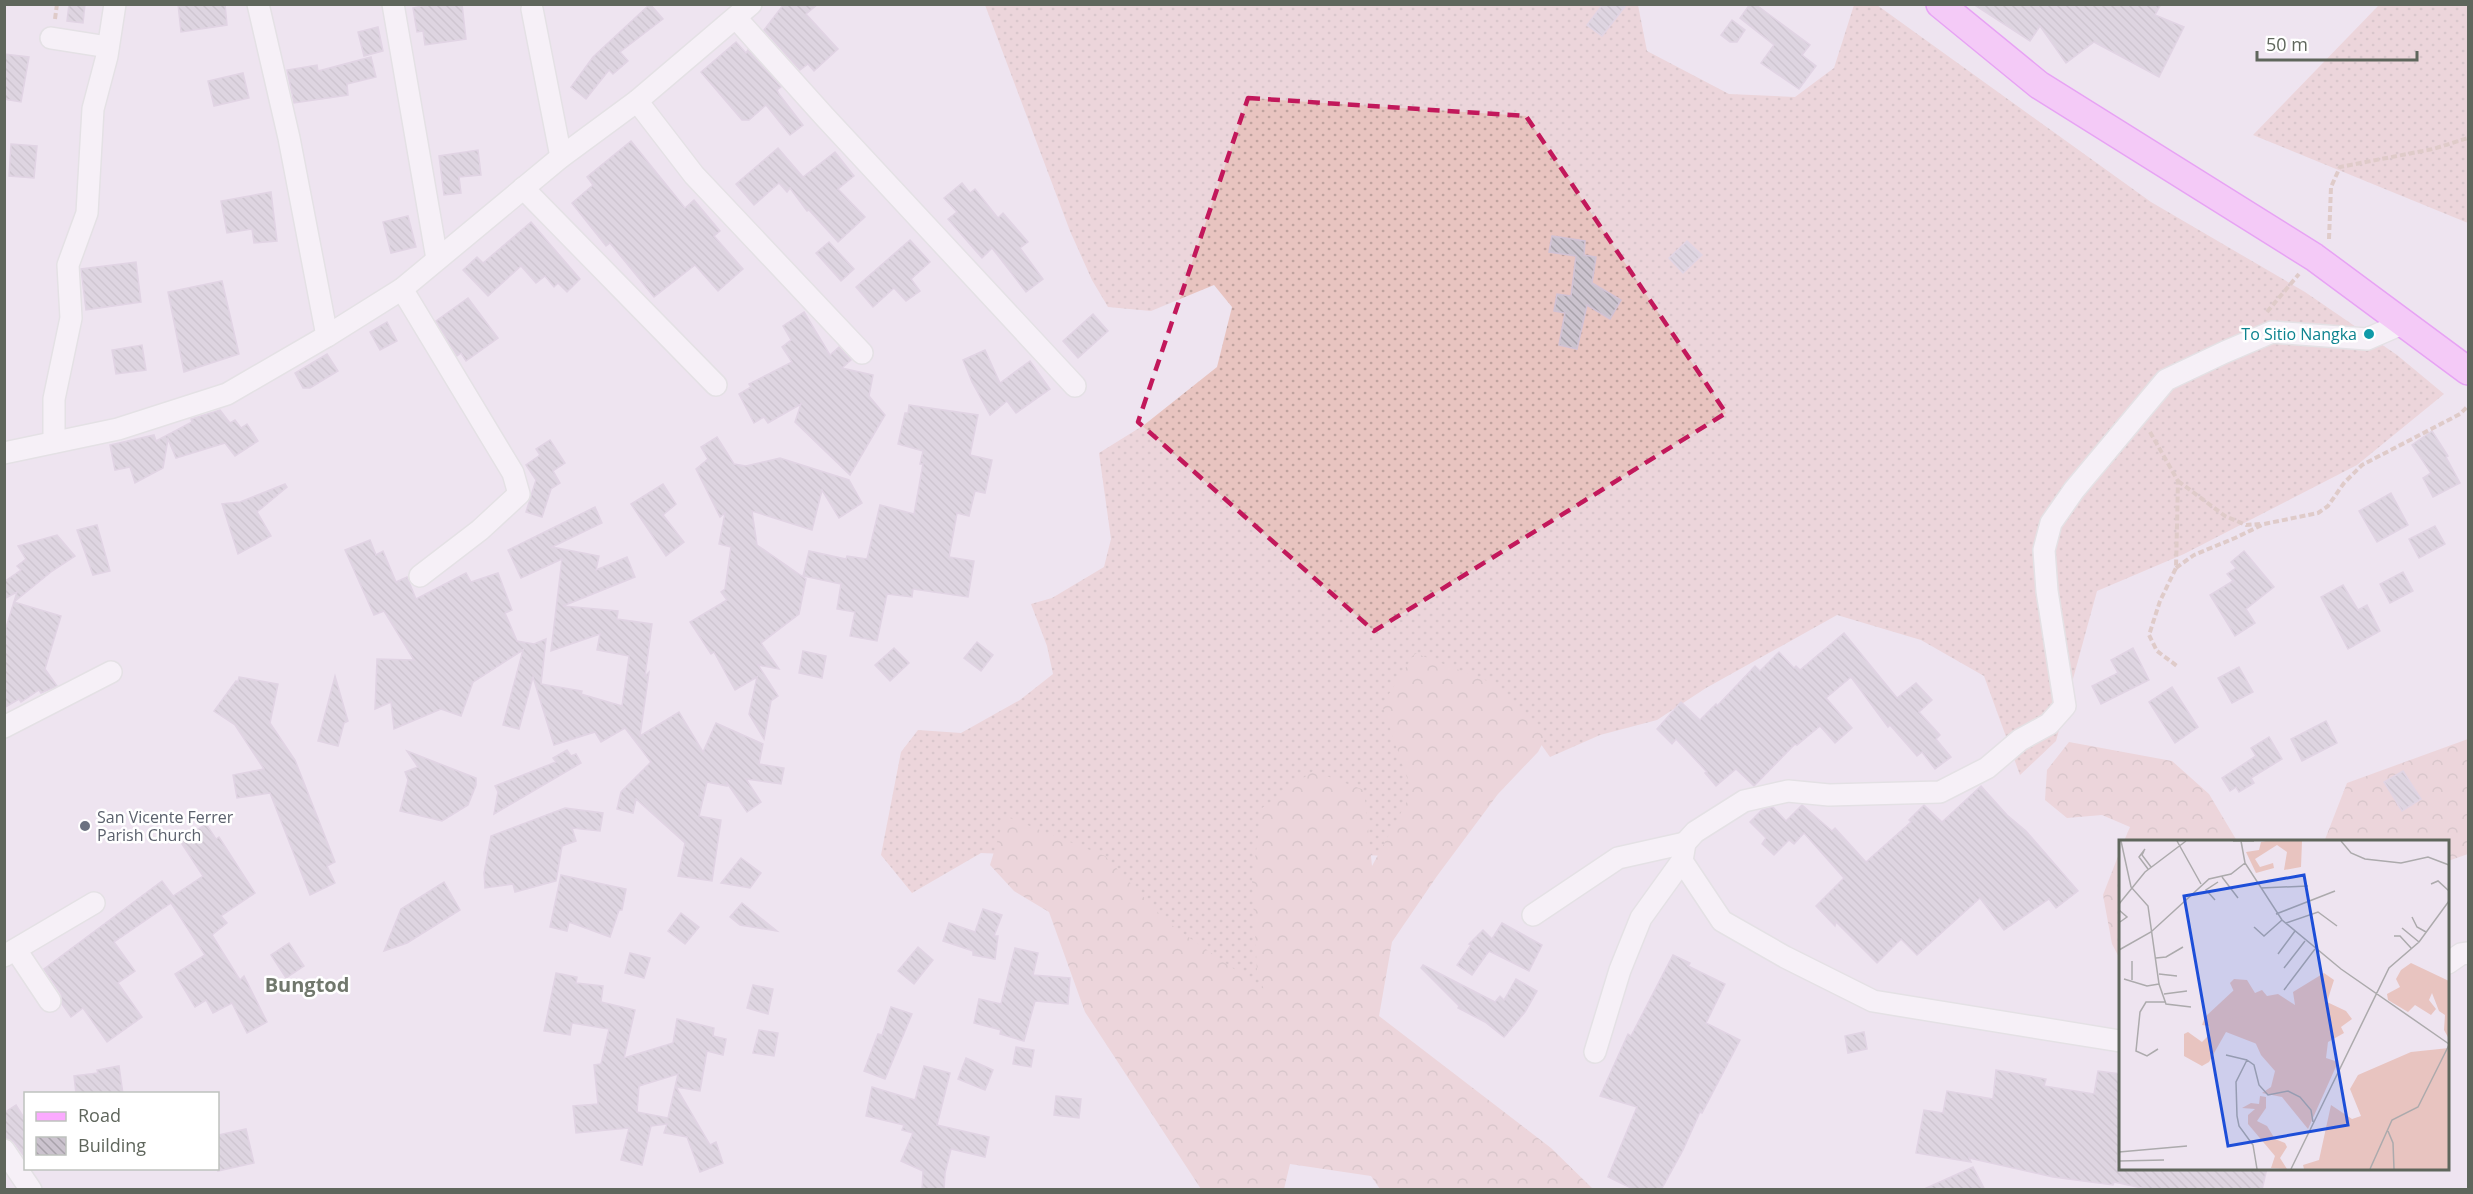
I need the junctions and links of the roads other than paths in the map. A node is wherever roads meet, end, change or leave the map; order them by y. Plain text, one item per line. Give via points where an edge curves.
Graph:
1 (115, 4) edge
2 (258, 4) edge
3 (393, 4) edge
4 (1940, 4) edge
5 (532, 9) dead end
6 (743, 11) edge
7 (51, 38) dead end
8 (108, 47) junction
9 (637, 101) junction
10 (561, 157) junction
11 (523, 188) junction
12 (437, 259) junction
13 (402, 289) junction
14 (2406, 324) junction
15 (327, 336) junction
16 (862, 353) dead end
17 (2469, 371) edge
18 (716, 385) dead end
19 (1075, 386) dead end
20 (54, 442) junction
21 (4, 453) edge
22 (420, 576) dead end
23 (111, 672) dead end
24 (4, 727) edge
25 (1684, 852) junction
26 (94, 903) dead end
27 (1533, 915) dead end
28 (10, 953) edge
29 (2469, 953) edge
30 (2449, 962) edge
31 (50, 1001) dead end
32 (2119, 1041) edge
33 (1595, 1052) dead end
34 (4, 1150) edge
35 (31, 1190) edge

1 - 8 street
2 - 15 street via 289,138
3 - 12 street
4 - 14 main road via 2039,85 2314,256
5 - 10 street
6 - 9 street
6 - 19 street via 824,116
7 - 8 street
8 - 20 street via 93,109 87,213 68,266 71,318 54,399
9 - 10 street
9 - 16 street via 694,175
10 - 11 street
11 - 12 street
11 - 18 street
12 - 13 street
13 - 15 street
13 - 22 street via 513,473 519,494
14 - 17 main road
14 - 25 street via 2368,341 2337,347 2274,343 2269,323 2224,352 2166,380 2051,523 2044,550 2047,591 2065,706 2049,723 2020,740 1987,768 1940,792 1829,795 1788,791 1744,801 1695,832
15 - 20 street via 226,394 118,429
20 - 21 street
23 - 24 street
25 - 27 street via 1617,858
25 - 32 street via 1722,921 1873,1001
25 - 33 street via 1641,918
26 - 28 street
28 - 31 street
29 - 30 street
34 - 35 street

